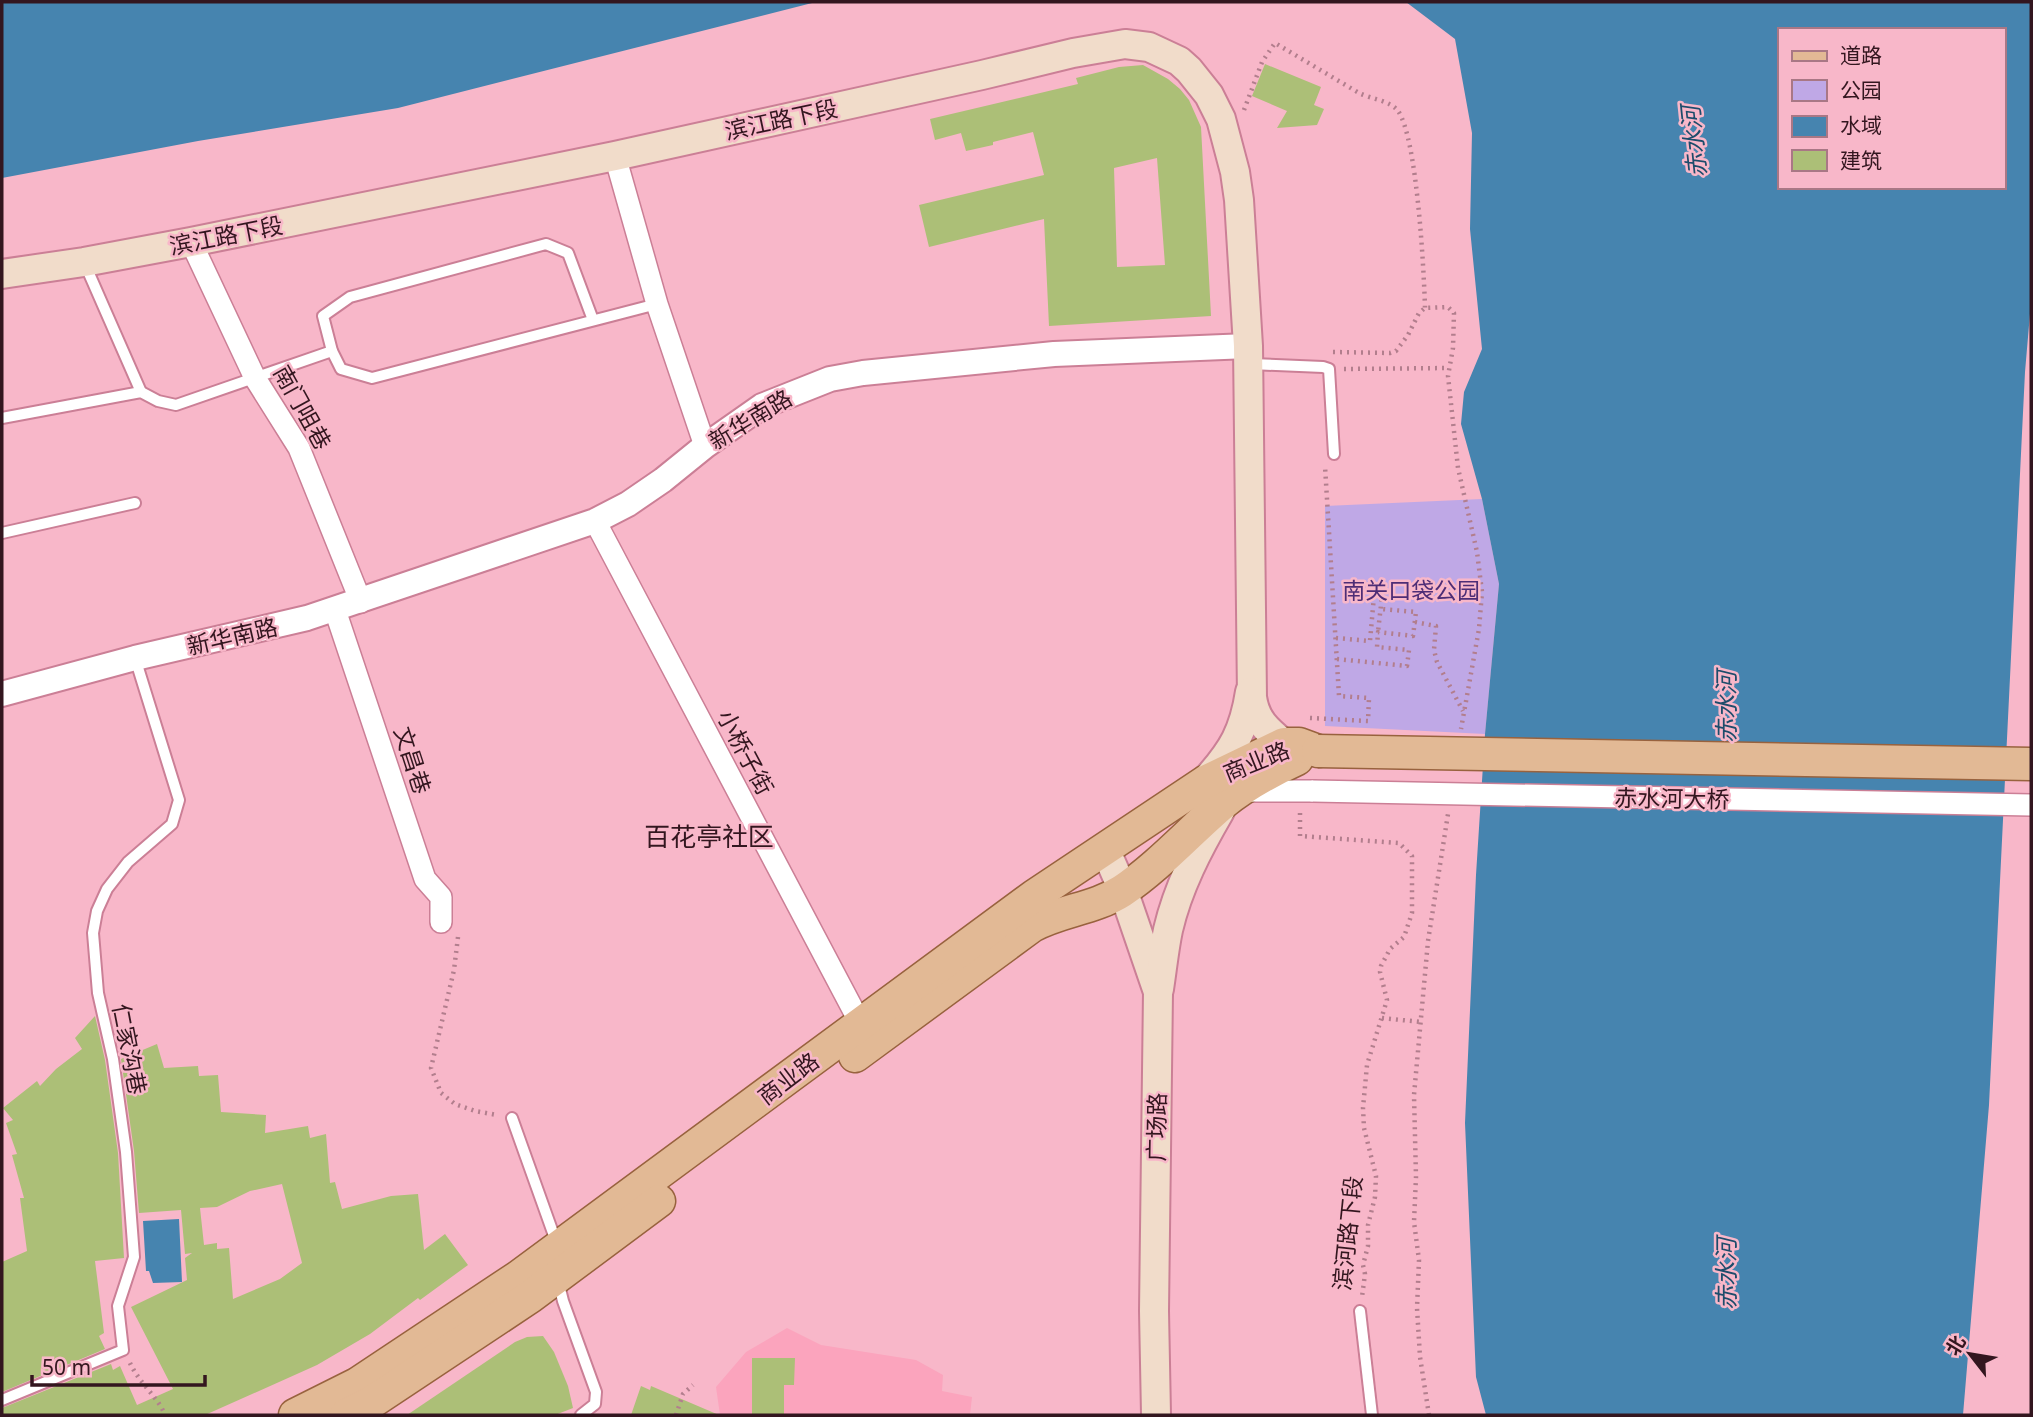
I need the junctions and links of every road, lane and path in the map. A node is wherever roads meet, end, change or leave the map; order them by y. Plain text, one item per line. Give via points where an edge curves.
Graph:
1 (1244, 120) dead end
2 (615, 156) junction
3 (191, 242) junction
4 (85, 262) junction
5 (2, 274) edge
6 (657, 304) junction
7 (1425, 308) dead end
8 (593, 320) junction
9 (332, 351) junction
10 (1248, 355) junction
11 (1449, 368) dead end
12 (1329, 369) junction
13 (255, 378) junction
14 (141, 392) junction
15 (2, 418) edge
16 (705, 446) junction
17 (1329, 455) joint
18 (135, 503) dead end
19 (595, 520) junction
20 (2, 533) edge
21 (361, 602) junction
22 (1381, 609) junction
23 (335, 610) junction
24 (1415, 622) junction
25 (1378, 632) junction
26 (1336, 638) junction
27 (135, 658) junction
28 (1337, 659) junction
29 (1252, 683) junction
30 (2, 694) edge
31 (1463, 713) dead end
32 (1303, 747) junction
33 (2031, 764) edge
34 (1307, 791) junction
35 (1223, 792) junction
36 (2031, 805) edge
37 (1105, 849) junction
38 (1123, 890) junction
39 (450, 928) joint
40 (1158, 992) junction
41 (1382, 1018) junction
42 (1421, 1022) dead end
43 (866, 1034) junction
44 (512, 1118) joint
45 (558, 1262) junction
46 (1360, 1311) joint
47 (123, 1350) junction
48 (693, 1385) dead end
49 (2, 1400) edge
50 (165, 1415) edge
51 (295, 1415) edge
52 (346, 1415) edge
53 (581, 1415) edge
54 (676, 1415) edge
55 (1156, 1415) edge
56 (1372, 1415) edge

1 - 7 path via 1262,62 1275,43 1397,110 1411,150
2 - 3 main road, 滨江路下段
2 - 6 street
2 - 10 main road, 滨江路下段 via 1073,53 1125,44 1149,47 1170,55 1189,70 1222,119 1239,200
3 - 4 main road, 滨江路下段
3 - 13 street, 南门咀巷
4 - 5 main road, 滨江路下段
4 - 14 lane
6 - 8 lane
6 - 16 street
8 - 9 lane via 372,378 341,369
8 - 9 lane via 568,253 547,244 350,297 323,316
9 - 13 lane
10 - 12 lane
10 - 16 street, 新华南路 via 1054,354 863,373 783,396
10 - 29 main road
11 - 12 path
12 - 17 lane
13 - 14 lane via 176,405
13 - 21 street, 南门咀巷 via 299,448
14 - 15 lane
16 - 19 street, 新华南路 via 628,504
17 - 26 path
18 - 20 lane
19 - 21 street, 新华南路
19 - 43 street, 小桥子街
21 - 23 street, 新华南路
22 - 24 path via 1416,612
22 - 25 path
22 - 26 path via 1382,596 1374,596 1370,641
23 - 27 street, 新华南路
23 - 39 street, 文昌巷 via 421,870 441,897
24 - 25 path via 1413,636
24 - 31 path via 1436,626 1437,662
25 - 28 path via 1377,647 1409,650 1407,666
26 - 28 path
27 - 30 street, 新华南路
27 - 47 lane, 仁家沟巷 via 179,800 172,824 128,862 107,889 93,933 99,1002 114,1059 126,1152 134,1257 118,1306
28 - 32 path via 1339,696 1369,698 1368,721 1309,718
29 - 32 main road via 1256,716 1266,729
29 - 35 main road via 1238,738 1228,757
32 - 33 main road, 赤水河大桥, bridge
32 - 35 main road, 商业路 via 1267,774
34 - 35 street, 赤水河大桥
34 - 36 street, 赤水河大桥, bridge
34 - 41 path, 滨河路下段 via 1300,836 1399,843 1412,856 1412,913 1404,937 1390,949 1381,966 1387,1000
35 - 37 main road, 商业路
35 - 38 main road, 商业路 via 1166,857
35 - 40 main road via 1192,859 1168,929
37 - 38 main road, 广场路
37 - 43 main road, 商业路 via 1034,896
38 - 40 main road, 广场路
38 - 43 main road, 商业路 via 1032,926
39 - 44 path via 454,970 431,1068 441,1093 455,1104
40 - 55 main road, 广场路
41 - 42 path
41 - 46 path, 滨河路下段 via 1367,1065 1363,1108 1376,1176
43 - 45 main road, 商业路
44 - 45 lane
45 - 51 main road, 商业路 via 357,1384
45 - 52 main road, 商业路 via 394,1387
45 - 53 lane via 563,1301 596,1392 594,1404
46 - 56 lane, 滨河路下段
47 - 49 lane
47 - 50 path via 137,1379
48 - 54 path

